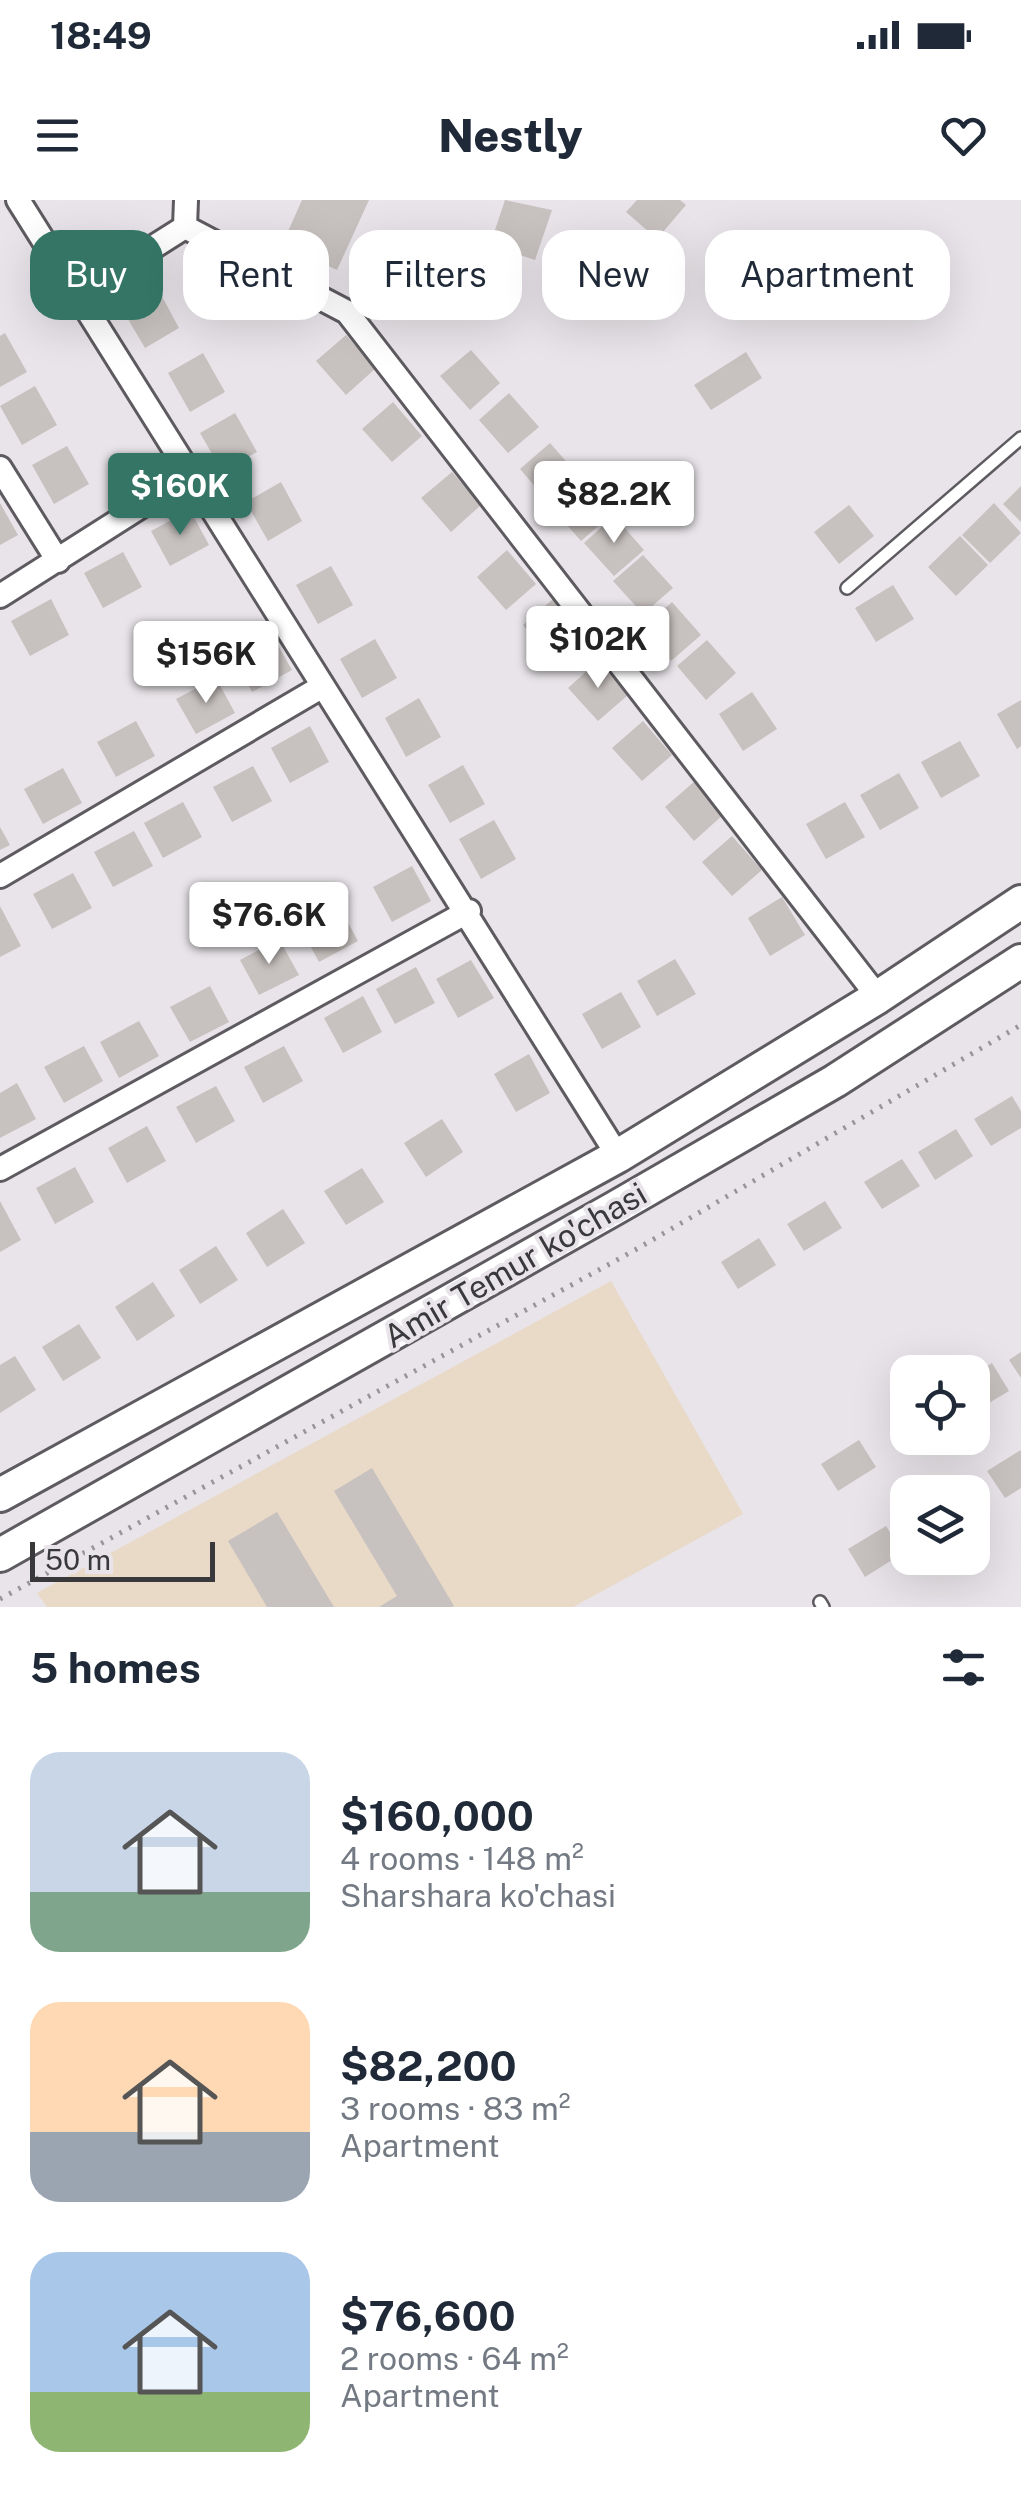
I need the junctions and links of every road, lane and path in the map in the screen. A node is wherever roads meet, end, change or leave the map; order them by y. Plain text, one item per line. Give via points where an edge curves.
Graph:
1 (18, 200) edge
2 (186, 200) edge
3 (186, 226) junction
4 (37, 230) edge
5 (163, 241) edge
6 (95, 320) edge
7 (1021, 438) edge
8 (0, 468) edge
9 (192, 474) junction
10 (58, 561) junction
11 (847, 588) dead end
12 (0, 596) edge
13 (323, 686) junction
14 (0, 876) edge
15 (1021, 902) edge
16 (468, 911) junction
17 (1021, 961) edge
18 (878, 997) junction
19 (1021, 1026) edge
20 (618, 1156) junction
21 (0, 1169) edge
22 (0, 1496) edge
23 (0, 1555) edge
24 (0, 1600) edge

1 - 4 street
2 - 3 street
3 - 5 street
3 - 18 street via 348,312
6 - 9 street
7 - 11 lane
8 - 10 street
9 - 10 street
9 - 13 street
10 - 12 street
13 - 14 street
13 - 16 street
15 - 18 main road, Amir Temur ko'chasi
16 - 20 street
16 - 21 street
17 - 23 main road, Amir Temur ko'chasi via 632,1199
18 - 20 main road, Amir Temur ko'chasi
19 - 24 path via 635,1250
20 - 22 main road, Amir Temur ko'chasi

